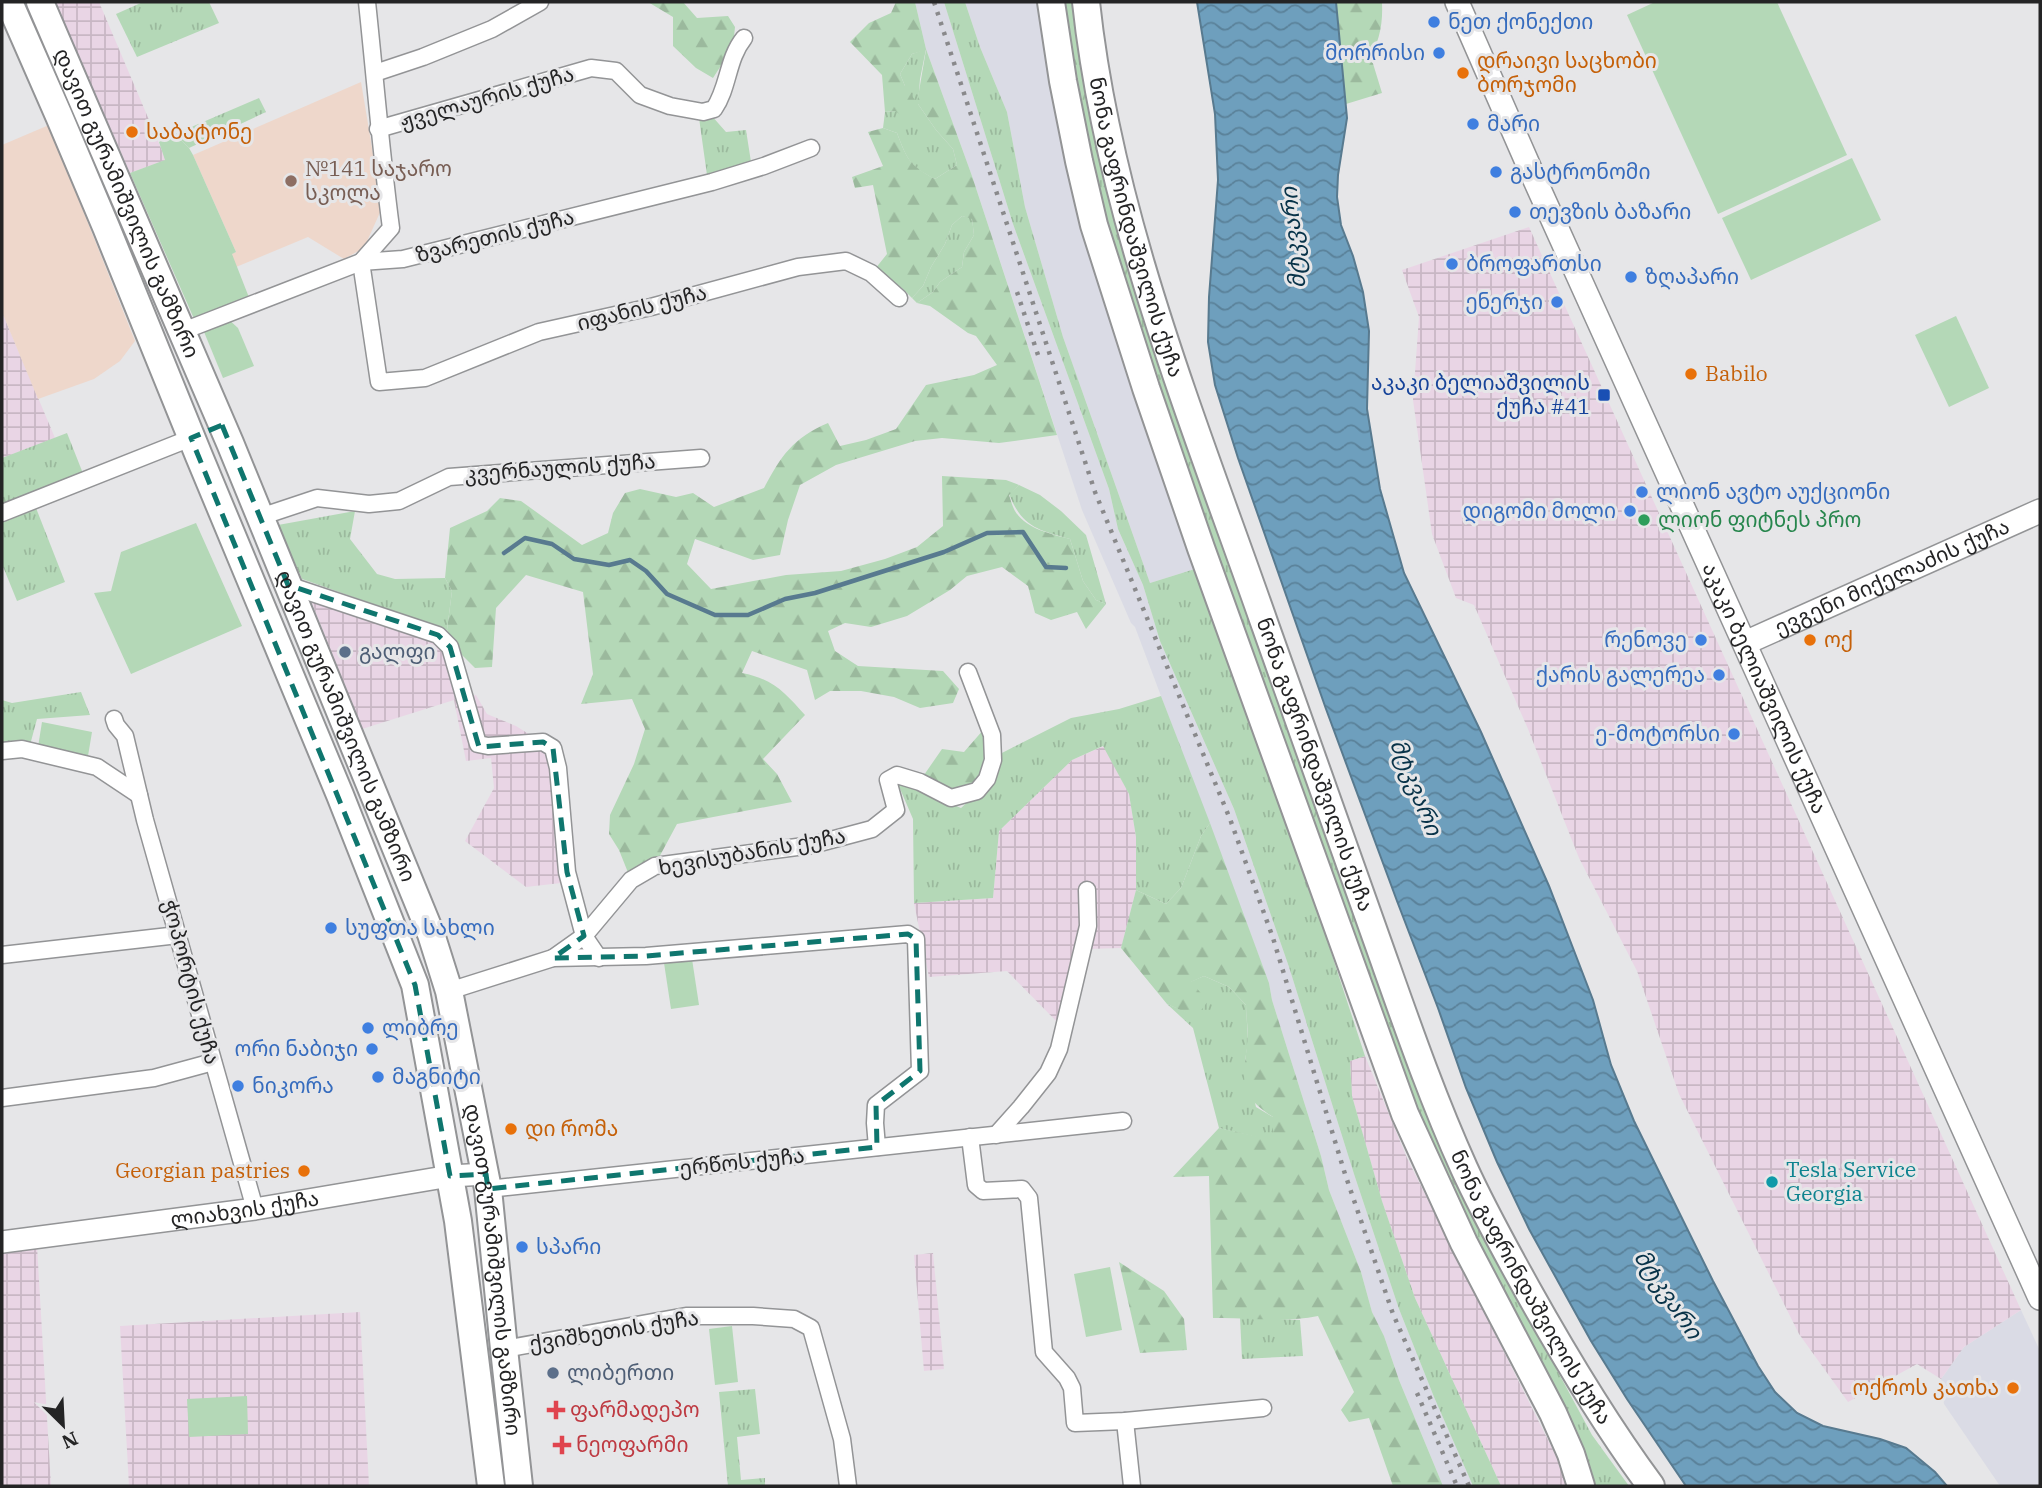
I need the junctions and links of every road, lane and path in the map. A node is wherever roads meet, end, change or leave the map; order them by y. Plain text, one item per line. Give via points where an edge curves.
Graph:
1 (9, 2) edge
2 (40, 2) edge
3 (367, 2) edge
4 (540, 2) edge
5 (1051, 2) edge
6 (1086, 2) edge
7 (1457, 2) edge
8 (744, 38) dead end
9 (374, 72) junction
10 (378, 129) junction
11 (811, 148) dead end
12 (361, 262) junction
13 (899, 298) dead end
14 (183, 331) junction
15 (222, 425) junction
16 (191, 438) junction
17 (701, 458) dead end
18 (2040, 511) edge
19 (2, 513) edge
20 (260, 517) junction
21 (288, 586) junction
22 (1745, 643) junction
23 (968, 672) dead end
24 (114, 719) dead end
25 (2, 751) edge
26 (139, 795) junction
27 (1087, 890) dead end
28 (178, 935) junction
29 (584, 936) junction
30 (2, 955) edge
31 (553, 958) junction
32 (599, 958) junction
33 (449, 991) junction
34 (213, 1062) junction
35 (2, 1098) edge
36 (1123, 1121) dead end
37 (996, 1135) junction
38 (970, 1138) junction
39 (877, 1147) junction
40 (450, 1176) junction
41 (487, 1181) junction
42 (255, 1209) junction
43 (2, 1242) edge
44 (2040, 1298) edge
45 (504, 1349) junction
46 (1264, 1408) dead end
47 (1125, 1421) junction
48 (491, 1486) edge
49 (519, 1486) edge
50 (848, 1486) edge
51 (1132, 1486) edge
52 (1581, 1486) edge
53 (1650, 1486) edge

1 - 16 main road, დავით გურამიშვილის გამზირი
2 - 14 main road, დავით გურამიშვილის გამზირი
3 - 9 street
4 - 9 street via 492,29
5 - 52 main road, ნონა გაფრინდაშვილის ქუჩა via 1094,225 1210,573 1409,1125 1464,1243 1553,1413
6 - 53 main road, ნონა გაფრინდაშვილის ქუჩა via 1112,155 1150,290 1436,1102 1487,1215 1540,1311
7 - 22 main road, აკაკი ბელიაშვილის ქუჩა
8 - 10 street, ჟველაურის ქუჩა via 728,70 722,98 714,109 703,112 640,95 616,71 591,68
9 - 10 street
10 - 12 street via 391,228
11 - 12 street, ზვარეთის ქუჩა via 712,182 403,259
12 - 13 street, იფანის ქუჩა via 379,382 425,378 539,332 798,267 846,261 871,273
12 - 14 street, ზვარეთის ქუჩა
14 - 15 main road, დავით გურამიშვილის გამზირი
15 - 16 main road
15 - 20 main road, დავით გურამიშვილის გამზირი
16 - 19 street
16 - 40 main road, დავით გურამიშვილის გამზირი via 415,985
17 - 20 street, კვერნაულის ქუჩა via 449,477 399,501 369,504 317,498
18 - 22 main road, ევგენი მიქელაძის ქუჩა
20 - 21 main road, დავით გურამიშვილის გამზირი
21 - 29 street via 438,635 450,647 478,744 543,742 553,748 567,872
21 - 33 main road, დავით გურამიშვილის გამზირი via 426,921
22 - 44 main road, აკაკი ბელიაშვილის ქუჩა
23 - 29 street, ხევისუბანის ქუჩა via 992,735 993,760 988,779 978,791 951,798 897,775 888,780 896,810 872,829 812,845 655,866 631,880
24 - 26 street, ჭოპორტის ქუჩა via 125,736
25 - 26 street via 22,749 97,767
26 - 28 street, ჭოპორტის ქუჩა
27 - 37 street via 1088,926 1059,1049 1048,1073
28 - 30 street
28 - 34 street, ჭოპორტის ქუჩა
29 - 31 street, ხევისუბანის ქუჩა
29 - 32 street
31 - 32 street, ხევისუბანის ქუჩა
31 - 33 street, ხევისუბანის ქუჩა
32 - 39 street, ხევისუბანის ქუჩა via 908,934 916,939 920,1071 876,1105
33 - 41 main road, დავით გურამიშვილის გამზირი
34 - 35 street via 154,1078
34 - 42 street, ჭოპორტის ქუჩა
36 - 37 street, ერწოს ქუჩა
37 - 38 street, ერწოს ქუჩა
38 - 39 street, ერწოს ქუჩა
38 - 47 street via 976,1185 983,1191 1022,1189 1029,1198 1044,1352 1073,1388 1075,1423
39 - 41 street, ერწოს ქუჩა
40 - 41 street, ლიახვის ქუჩა
40 - 42 street, ლიახვის ქუჩა
40 - 48 main road, დავით გურამიშვილის გამზირი
41 - 45 main road, დავით გურამიშვილის გამზირი
42 - 43 street, ლიახვის ქუჩა
45 - 49 main road, დავით გურამიშვილის გამზირი
45 - 50 street, ქვიშხეთის ქუჩა via 686,1316 794,1319 811,1328 842,1438
46 - 47 street
47 - 51 street

